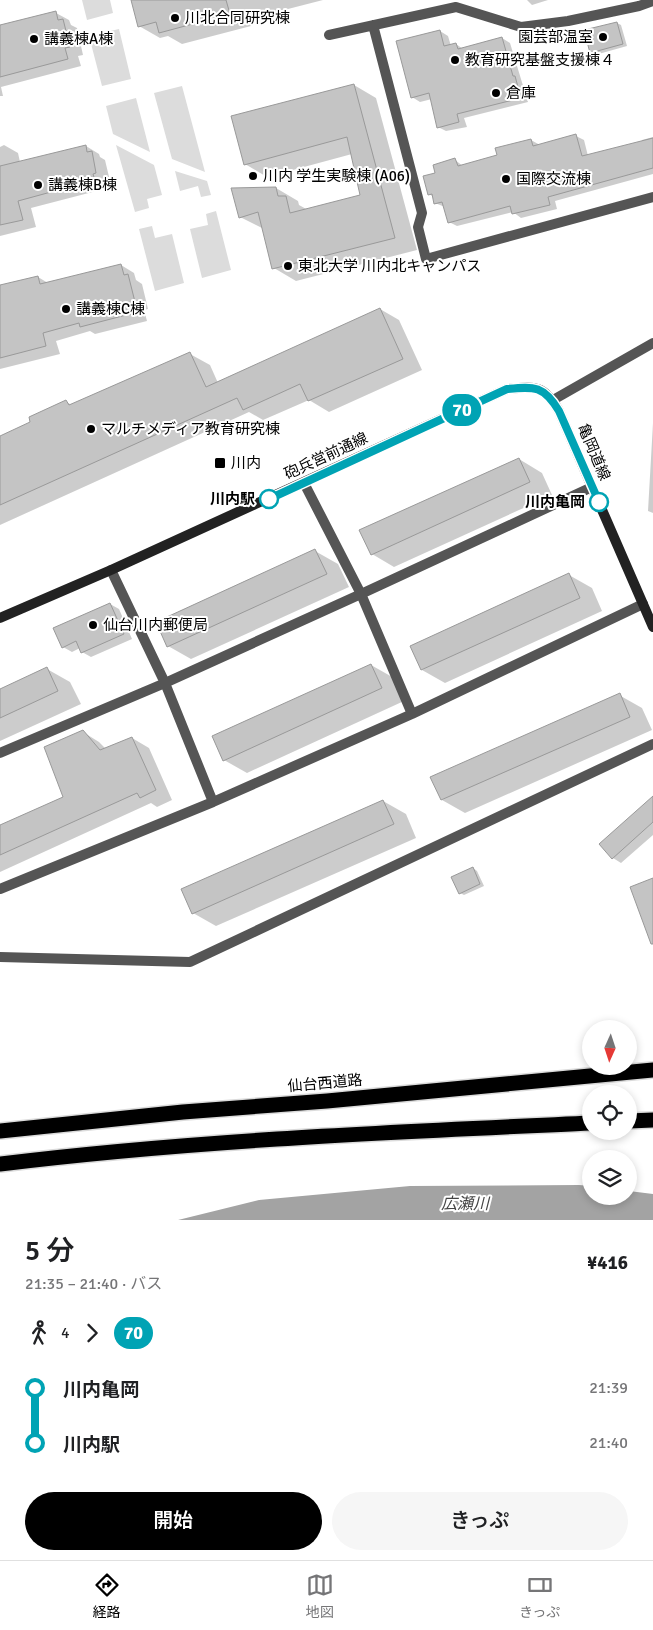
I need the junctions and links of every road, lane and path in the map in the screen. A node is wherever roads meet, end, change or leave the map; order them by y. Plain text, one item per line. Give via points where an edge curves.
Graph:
1 (653, 1) edge
2 (456, 4) edge
3 (373, 25) junction
4 (329, 36) dead end
5 (653, 197) edge
6 (653, 343) edge
7 (553, 400) junction
8 (304, 483) junction
9 (592, 486) junction
10 (111, 570) junction
11 (361, 594) junction
12 (643, 604) junction
13 (0, 618) edge
14 (653, 627) edge
15 (165, 683) junction
16 (412, 714) junction
17 (653, 744) edge
18 (0, 753) edge
19 (213, 802) junction
20 (0, 889) edge
21 (0, 957) edge
22 (653, 1070) edge
23 (653, 1120) edge
24 (637, 1121) edge
25 (582, 1123) edge
26 (0, 1131) edge
27 (0, 1164) edge

1 - 2 lane via 568,22 521,27
2 - 3 lane
3 - 4 lane
3 - 5 lane via 422,213 418,227 426,259
6 - 7 lane
7 - 8 street, 砲兵営前通線 via 545,391 527,387 507,389
7 - 9 street, 亀岡道線
8 - 10 street, 砲兵営前通線
8 - 11 lane
9 - 11 lane
9 - 12 street, 亀岡道線
10 - 13 street, 砲兵営前通線
10 - 15 lane
11 - 15 lane
11 - 16 lane
12 - 14 street, 亀岡道線
12 - 16 lane
15 - 18 lane
15 - 19 lane
16 - 19 lane
17 - 21 lane via 190,962
19 - 20 lane
22 - 26 highway, 仙台西道路
23 - 24 highway
25 - 27 highway via 333,1135

